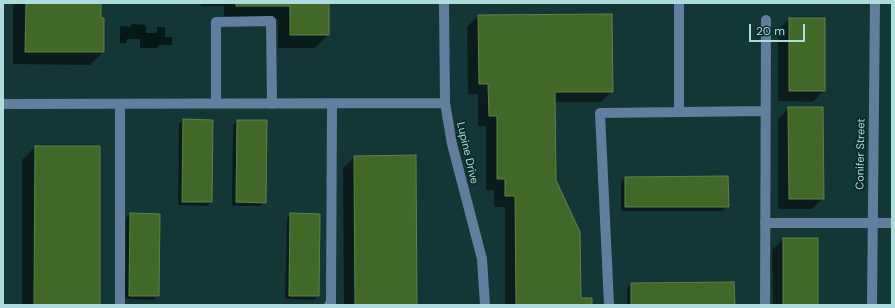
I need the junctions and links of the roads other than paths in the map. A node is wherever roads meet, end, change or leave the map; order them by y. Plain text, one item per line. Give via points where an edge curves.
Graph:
1 (444, 3) edge
2 (679, 3) edge
3 (875, 3) edge
4 (766, 20) dead end
5 (445, 103) junction
6 (3, 104) edge
7 (120, 104) junction
8 (216, 104) junction
9 (272, 104) junction
10 (332, 104) junction
11 (765, 111) junction
12 (679, 112) junction
13 (765, 223) junction
14 (872, 223) junction
15 (892, 223) edge
16 (120, 305) edge
17 (329, 305) edge
18 (485, 305) edge
19 (609, 305) edge
20 (765, 305) edge
21 (872, 305) edge

1 - 5 street, Lupine Drive
2 - 12 street
3 - 14 street, Conifer Street
4 - 11 street
5 - 10 street
5 - 18 street, Lupine Drive via 452,144 482,259
6 - 7 street
7 - 8 street
7 - 16 street
8 - 9 street
8 - 9 street via 216,22 271,21
9 - 10 street
10 - 17 street
11 - 12 street
11 - 13 street
12 - 19 street via 600,113
13 - 14 street
13 - 20 street
14 - 15 street
14 - 21 street, Conifer Street

